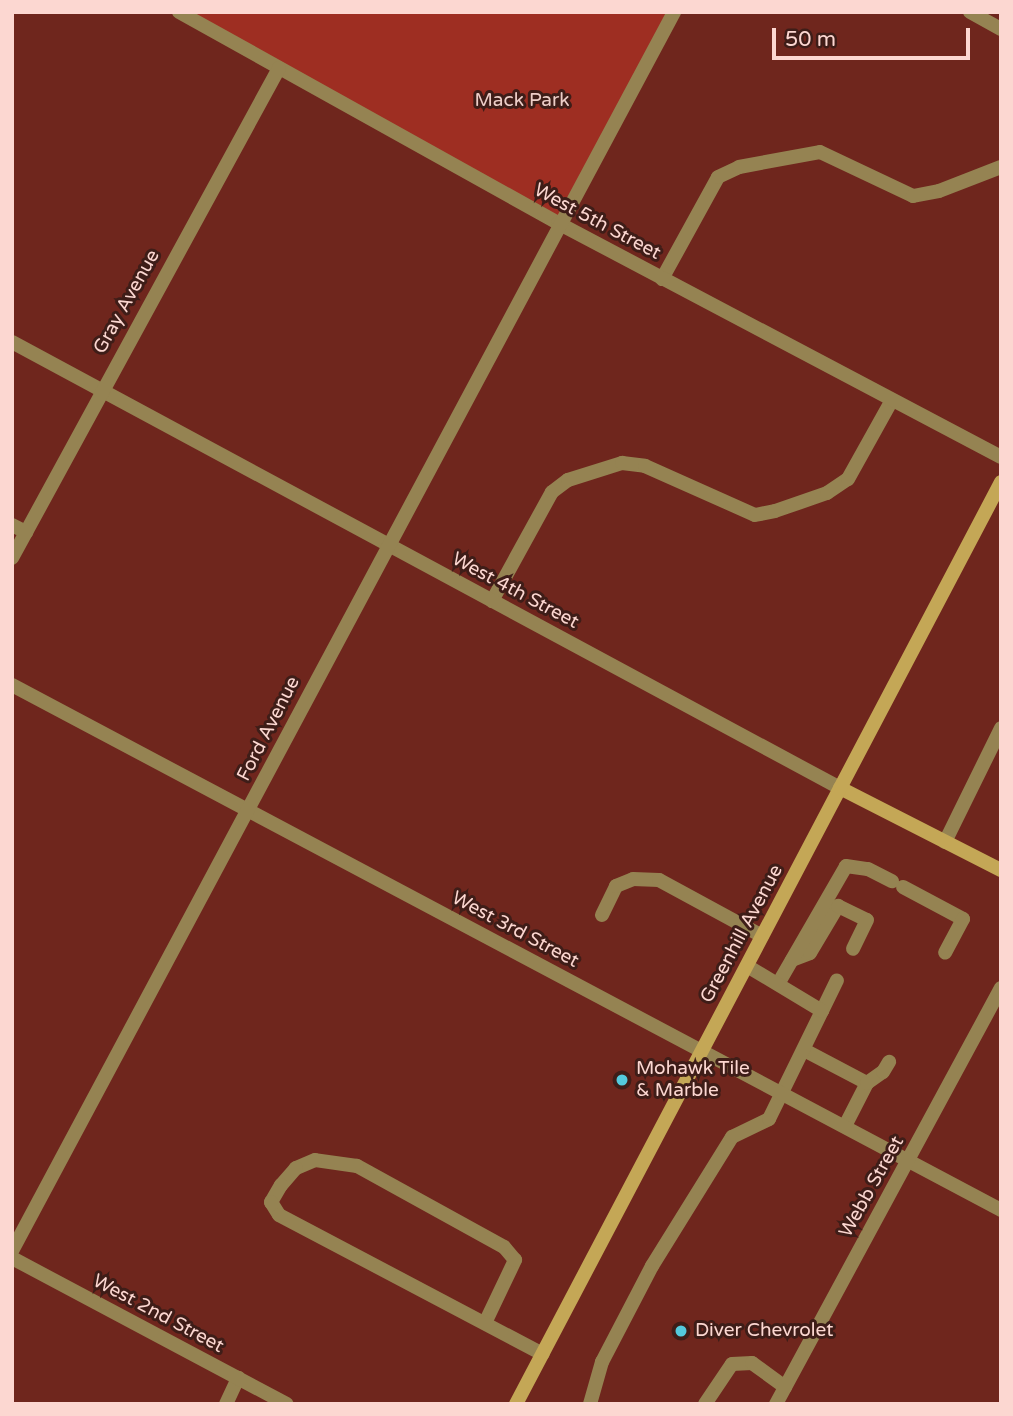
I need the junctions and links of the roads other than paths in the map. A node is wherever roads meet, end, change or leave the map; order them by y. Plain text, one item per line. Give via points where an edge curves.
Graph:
1 (179, 12) edge
2 (674, 12) edge
3 (970, 12) edge
4 (1001, 29) edge
5 (279, 68) junction
6 (1001, 167) edge
7 (558, 223) junction
8 (662, 279) junction
9 (12, 342) edge
10 (100, 389) junction
11 (892, 400) junction
12 (1001, 457) edge
13 (1001, 482) edge
14 (19, 529) edge
15 (387, 544) junction
16 (12, 558) edge
17 (492, 601) junction
18 (12, 685) edge
19 (1001, 728) edge
20 (840, 788) junction
21 (249, 810) junction
22 (945, 842) junction
23 (1001, 870) edge
24 (602, 915) dead end
25 (762, 936) junction
26 (853, 949) dead end
27 (945, 953) dead end
28 (792, 960) junction
29 (747, 966) junction
30 (837, 980) dead end
31 (778, 984) junction
32 (1001, 988) edge
33 (822, 1011) junction
34 (702, 1051) junction
35 (806, 1051) junction
36 (889, 1062) dead end
37 (867, 1083) junction
38 (783, 1093) junction
39 (845, 1126) junction
40 (908, 1161) junction
41 (1001, 1210) edge
42 (12, 1251) edge
43 (12, 1258) edge
44 (485, 1323) junction
45 (543, 1354) junction
46 (238, 1378) junction
47 (785, 1387) junction
48 (226, 1404) edge
49 (287, 1404) edge
50 (516, 1404) edge
51 (590, 1404) edge
52 (705, 1404) edge
53 (776, 1404) edge

1 - 5 street, West 5th Street
2 - 7 street, Ford Avenue
3 - 4 street
5 - 7 street, West 5th Street
5 - 10 street, Gray Avenue
6 - 8 street via 913,196 820,152 738,167 718,177
7 - 8 street, West 5th Street
7 - 15 street, Ford Avenue
8 - 11 street, West 5th Street
9 - 10 street, West 4th Street
10 - 14 street, Gray Avenue
10 - 15 street, West 4th Street
11 - 12 street, West 5th Street
11 - 17 street via 848,479 827,493 775,511 755,515 645,466 622,463 568,480 552,492
13 - 20 street, Greenhill Avenue
14 - 16 street, Gray Avenue
15 - 17 street, West 4th Street
15 - 21 street, Ford Avenue
17 - 20 street, West 4th Street
18 - 21 street, West 3rd Street
19 - 22 street
20 - 22 street, West 4th Street
20 - 25 street, Greenhill Avenue
21 - 34 street, West 3rd Street
21 - 42 street, Ford Avenue
22 - 23 street, West 4th Street
24 - 25 street via 616,886 633,879 659,880
25 - 29 street, Greenhill Avenue
26 - 28 street via 867,920 838,906 810,953
27 - 28 street via 963,919 868,869 846,866
28 - 31 street
29 - 31 street
29 - 34 street, Greenhill Avenue
30 - 33 street
31 - 33 street
32 - 40 street, Webb Street
33 - 35 street
34 - 38 street, West 3rd Street
34 - 45 street, Greenhill Avenue
35 - 37 street
35 - 38 street
36 - 37 street
37 - 39 street
38 - 39 street, West 3rd Street
38 - 51 street via 769,1119 732,1137 625,1312
39 - 40 street, West 3rd Street
40 - 41 street, West 3rd Street
40 - 47 street, Webb Street
43 - 46 street, West 2nd Street
44 - 44 street via 279,1215 271,1202 281,1185 296,1168 315,1160 357,1166 504,1247 515,1260
44 - 45 street
45 - 50 street, Greenhill Avenue
46 - 48 street
46 - 49 street, West 2nd Street
47 - 52 street via 752,1363 732,1364
47 - 53 street, Webb Street

